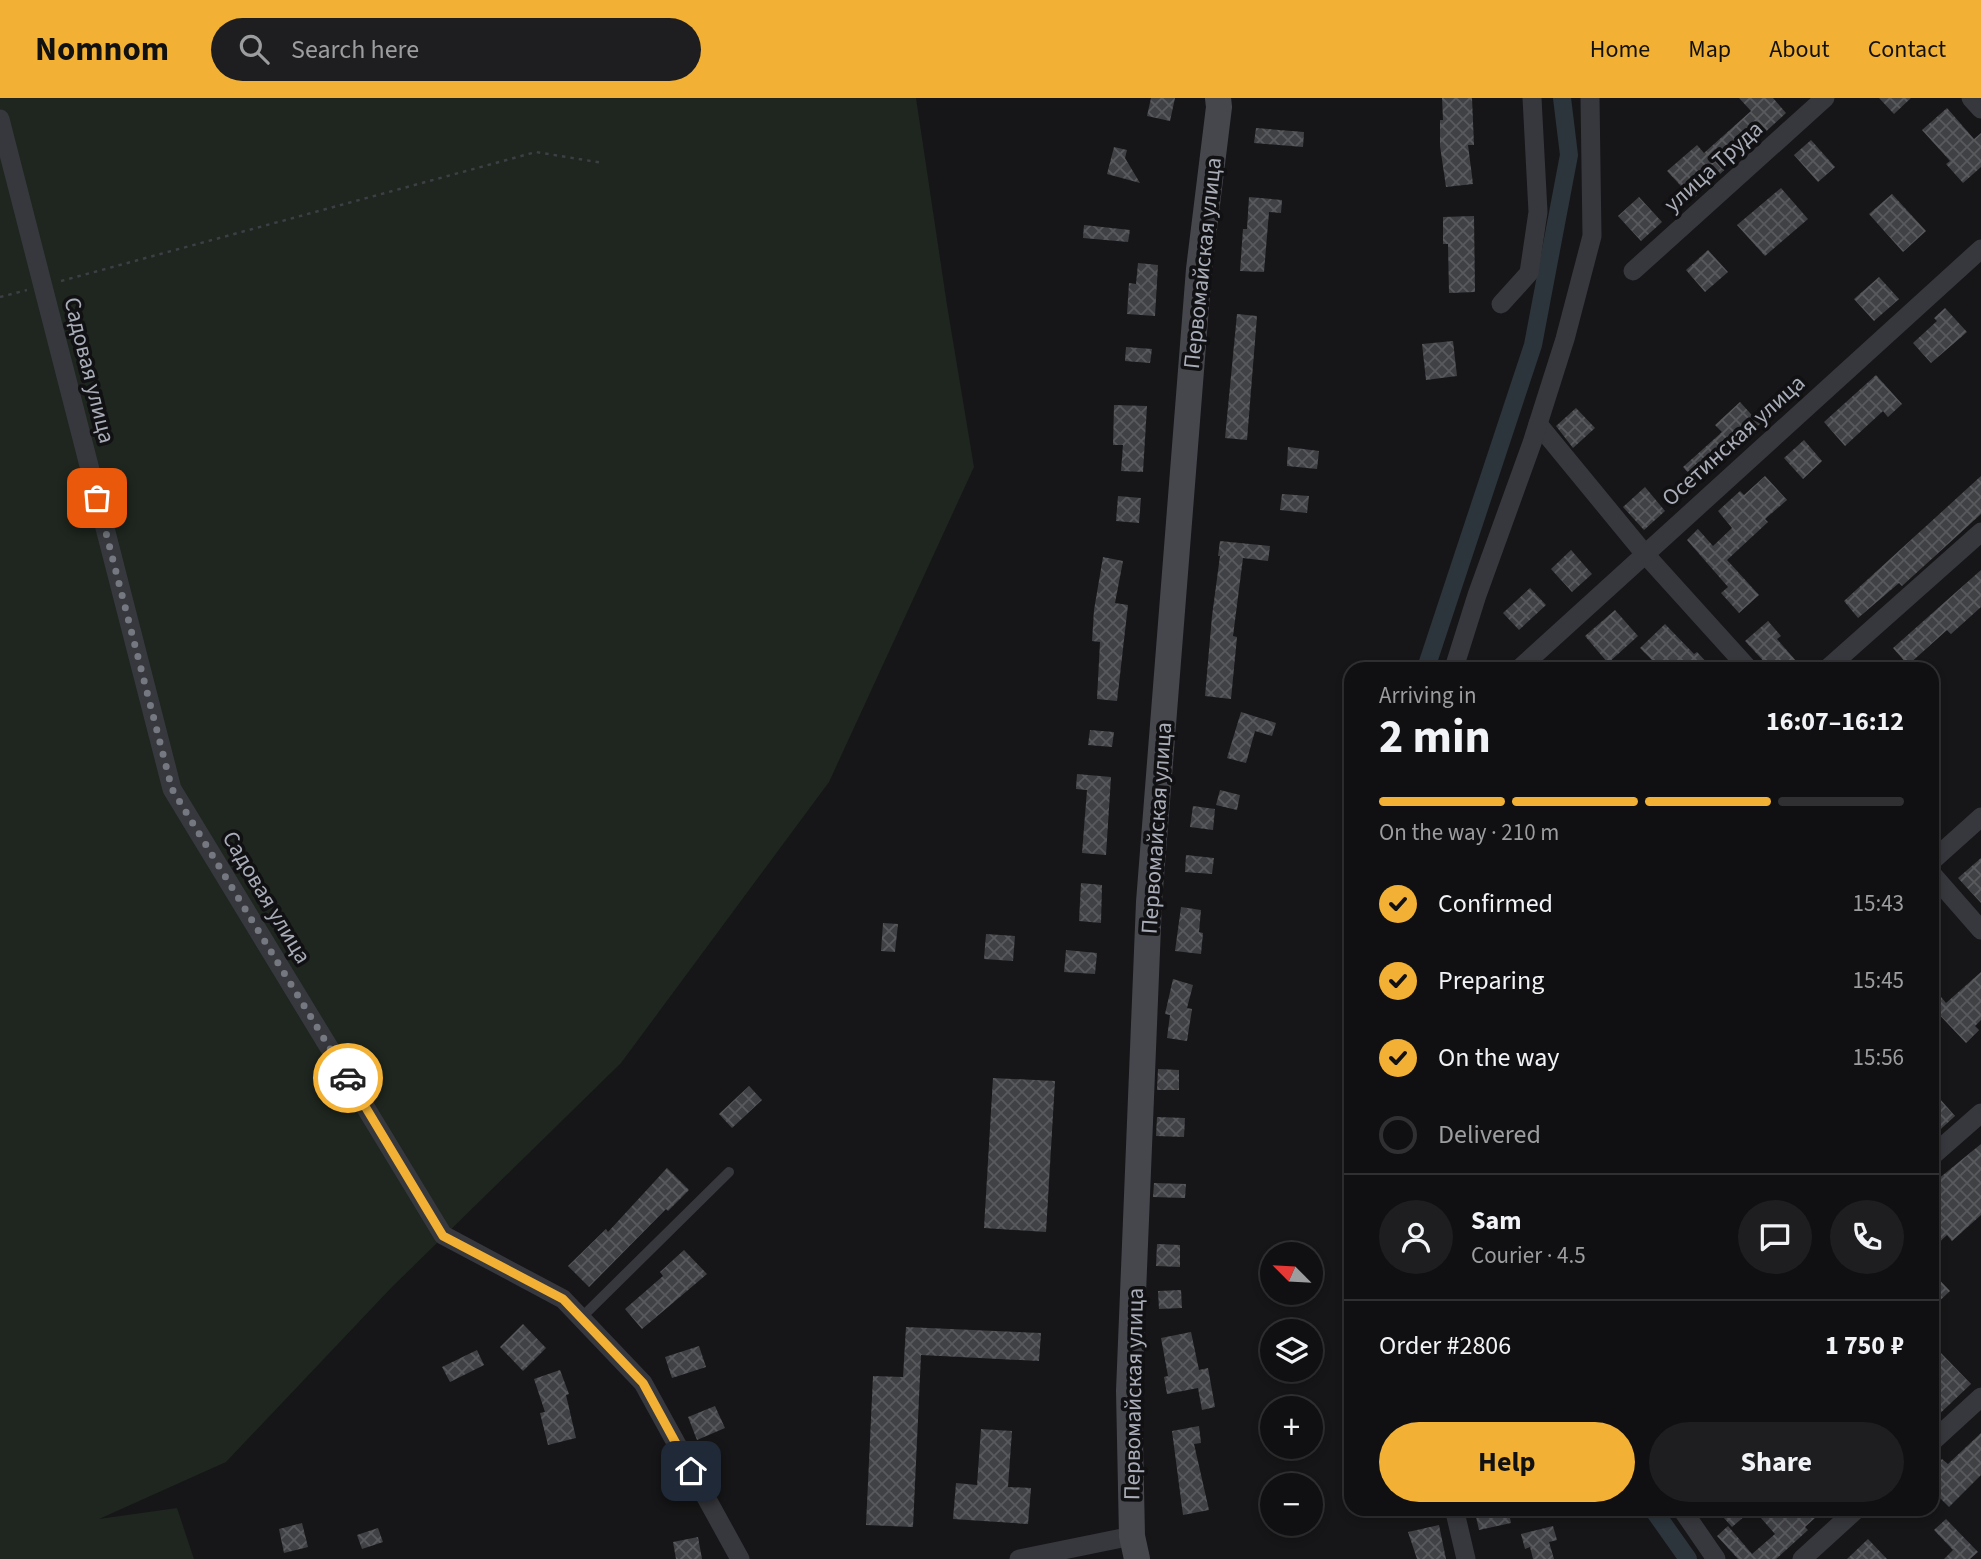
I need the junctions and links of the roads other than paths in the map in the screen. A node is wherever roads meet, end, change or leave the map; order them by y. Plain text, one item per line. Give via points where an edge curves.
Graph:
1 (1218, 98) edge
2 (1532, 98) edge
3 (1590, 98) edge
4 (1825, 98) edge
5 (1971, 98) edge
6 (1981, 108) edge
7 (0, 118) edge
8 (1981, 248) edge
9 (1633, 271) dead end
10 (1502, 304) dead end
11 (1538, 424) junction
12 (1981, 532) edge
13 (1644, 553) junction
14 (1456, 662) edge
15 (1526, 662) edge
16 (1743, 662) edge
17 (1835, 662) edge
18 (1981, 817) edge
19 (1939, 855) edge
20 (1939, 882) edge
21 (1981, 930) edge
22 (1981, 1113) edge
23 (1939, 1150) edge
24 (729, 1172) dead end
25 (581, 1318) junction
26 (1981, 1397) edge
27 (1939, 1435) edge
28 (1456, 1516) edge
29 (1686, 1516) edge
30 (1849, 1516) edge
31 (1135, 1547) edge
32 (740, 1559) edge
33 (1019, 1559) edge
34 (1466, 1559) edge
35 (1716, 1559) edge
36 (1802, 1559) edge

1 - 31 main road, Первомайская улица via 1198,283 1149,902 1129,1391
2 - 10 street via 1538,212 1529,272
3 - 11 street via 1592,236
4 - 9 street, улица Труда
5 - 6 street
7 - 25 street, Садовая улица via 172,789 443,1236 563,1299
8 - 13 street, Осетинская улица
11 - 13 street
11 - 14 street
12 - 17 street
13 - 15 street, Осетинская улица
13 - 16 street
18 - 19 street
20 - 21 street
22 - 23 street
24 - 25 lane
25 - 32 street, Садовая улица via 643,1383
26 - 27 street
28 - 34 street
29 - 35 street
30 - 36 street
31 - 33 street

